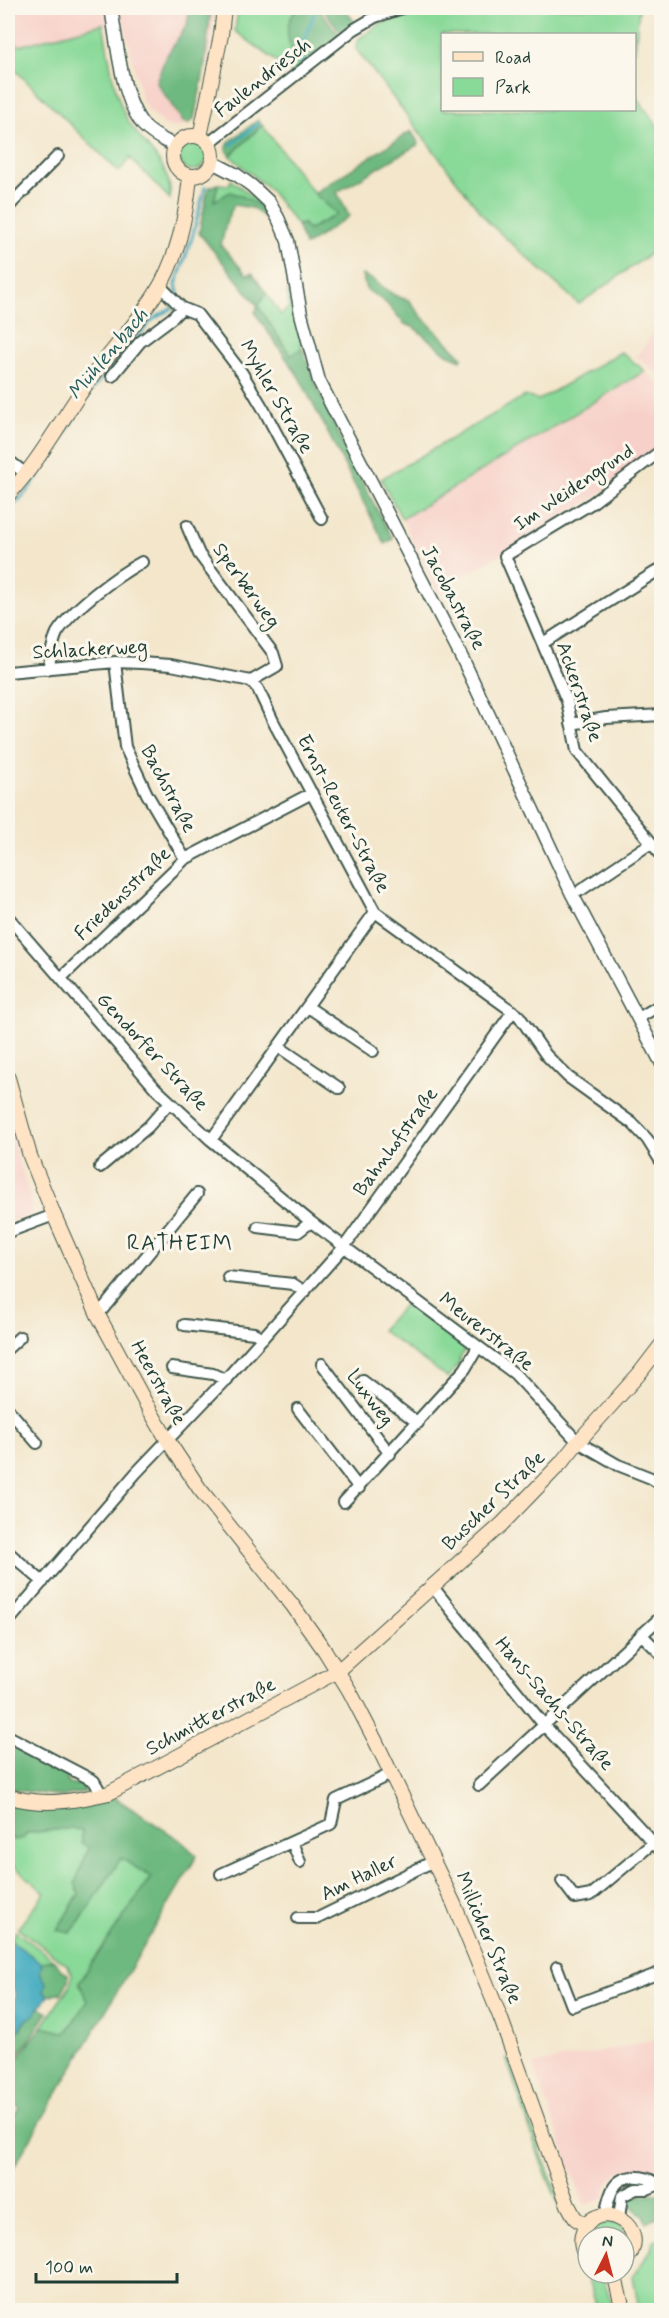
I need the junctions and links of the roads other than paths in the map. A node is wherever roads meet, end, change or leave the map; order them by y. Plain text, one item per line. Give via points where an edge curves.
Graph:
1 (111, 8) edge
2 (224, 8) edge
3 (402, 8) edge
4 (205, 140) junction
5 (175, 146) junction
6 (58, 156) dead end
7 (212, 162) junction
8 (190, 176) junction
9 (8, 207) edge
10 (160, 286) junction
11 (182, 308) junction
12 (112, 376) dead end
13 (662, 450) edge
14 (8, 460) edge
15 (26, 474) junction
16 (8, 495) edge
17 (322, 519) dead end
18 (187, 526) dead end
19 (506, 556) joint
20 (142, 562) dead end
21 (661, 569) edge
22 (543, 643) junction
23 (115, 662) junction
24 (48, 669) junction
25 (8, 672) edge
26 (251, 681) junction
27 (662, 715) edge
28 (571, 724) junction
29 (312, 793) junction
30 (651, 843) junction
31 (662, 856) edge
32 (185, 859) junction
33 (581, 890) dead end
34 (375, 912) junction
35 (8, 917) edge
36 (61, 978) junction
37 (662, 1004) edge
38 (308, 1007) junction
39 (513, 1011) junction
40 (645, 1014) dead end
41 (279, 1047) junction
42 (373, 1051) dead end
43 (662, 1064) edge
44 (8, 1078) edge
45 (339, 1088) dead end
46 (170, 1102) junction
47 (211, 1140) junction
48 (662, 1163) edge
49 (100, 1167) dead end
50 (197, 1194) dead end
51 (54, 1215) junction
52 (311, 1222) junction
53 (258, 1227) dead end
54 (8, 1232) edge
55 (344, 1247) junction
56 (228, 1277) dead end
57 (305, 1292) junction
58 (98, 1315) junction
59 (184, 1324) dead end
60 (20, 1337) dead end
61 (264, 1338) junction
62 (662, 1344) edge
63 (478, 1347) junction
64 (8, 1348) edge
65 (322, 1364) dead end
66 (172, 1368) dead end
67 (226, 1380) junction
68 (363, 1381) dead end
69 (298, 1409) dead end
70 (10, 1416) edge
71 (418, 1423) junction
72 (168, 1441) junction
73 (578, 1442) junction
74 (37, 1443) dead end
75 (390, 1454) junction
76 (662, 1485) edge
77 (359, 1488) junction
78 (344, 1502) dead end
79 (8, 1552) edge
80 (43, 1582) junction
81 (432, 1586) junction
82 (662, 1616) edge
83 (8, 1622) edge
84 (641, 1634) junction
85 (662, 1655) edge
86 (338, 1671) junction
87 (544, 1725) junction
88 (8, 1736) edge
89 (392, 1774) junction
90 (478, 1785) dead end
91 (102, 1795) junction
92 (8, 1796) edge
93 (291, 1842) junction
94 (653, 1843) junction
95 (662, 1852) edge
96 (434, 1862) junction
97 (300, 1863) dead end
98 (221, 1874) dead end
99 (562, 1881) dead end
100 (298, 1918) dead end
101 (557, 1966) dead end
102 (662, 1972) edge
103 (660, 2183) edge
104 (604, 2216) junction
105 (619, 2218) junction
106 (585, 2225) edge
107 (587, 2225) edge
108 (628, 2225) edge
109 (617, 2285) edge
110 (623, 2310) edge

1 - 5 street via 134,111 151,133
2 - 4 main road
3 - 4 street, Faulendriesch via 362,23
4 - 5 main road via 184,138
4 - 7 main road via 213,152
5 - 8 main road via 174,164
6 - 9 street
7 - 8 main road via 203,173
7 - 43 street, Jacobastraße via 252,186 269,202 278,218 288,241 301,314 320,381 465,664 572,894
8 - 10 main road via 180,238
10 - 11 street, Myhler Straße
10 - 15 main road via 99,366
11 - 12 street via 140,342
11 - 17 street, Myhler Straße via 197,314 242,373
13 - 19 street, Im Weidengrund via 592,503
14 - 15 street
15 - 16 main road
18 - 26 street, Sperberweg via 199,554 273,653 277,666
19 - 22 street, Ackerstraße
20 - 24 street via 121,573 70,617 56,635
21 - 22 street
22 - 28 street, Ackerstraße via 567,701
23 - 24 street, Schlackerweg
23 - 26 street, Schlackerweg via 171,665
23 - 32 street, Bachstraße via 125,747
24 - 25 street, Schlackerweg
26 - 29 street, Ernst-Reuter-Straße
27 - 28 street
28 - 30 street, Ackerstraße via 577,751
29 - 32 street, Friedensstraße
29 - 34 street, Ernst-Reuter-Straße
30 - 31 street, Ackerstraße
30 - 33 street
32 - 36 street, Friedensstraße
34 - 38 street
34 - 39 street, Ernst-Reuter-Straße
35 - 36 street, Gendorfer Straße
36 - 46 street, Gendorfer Straße
37 - 40 street
38 - 41 street
38 - 42 street
39 - 48 street, Ernst-Reuter-Straße via 546,1055 568,1077 632,1123
39 - 55 street, Bahnhofstraße
41 - 45 street
41 - 47 street
44 - 51 main road, Heerstraße via 30,1156
46 - 47 street, Gendorfer Straße
46 - 49 street via 148,1127
47 - 52 street, Gendorfer Straße
50 - 58 street
51 - 54 street
51 - 58 main road, Heerstraße
52 - 53 street via 298,1232
52 - 55 street, Gendorfer Straße
55 - 57 street, Bahnhofstraße
55 - 63 street, Meurerstraße
56 - 57 street via 293,1284
57 - 61 street, Bahnhofstraße
58 - 72 main road, Heerstraße
59 - 61 street via 254,1333
60 - 64 street
61 - 67 street, Bahnhofstraße
62 - 73 main road, Buscher Straße
63 - 71 street, Luxweg
63 - 73 street, Meurerstraße via 515,1374
65 - 75 street, Luxweg
66 - 67 street via 213,1374
67 - 72 street, Bahnhofstraße
68 - 71 street, Luxweg
69 - 77 street
70 - 74 street
71 - 75 street, Luxweg
72 - 80 street, Bahnhofstraße
72 - 86 main road, Heerstraße via 201,1491 293,1605
73 - 76 street, Meurerstraße
73 - 81 main road, Buscher Straße via 502,1524
75 - 77 street, Luxweg
77 - 78 street, Luxweg
79 - 80 street
80 - 83 street, Bahnhofstraße
81 - 86 main road, Buscher Straße
81 - 87 street, Hans-Sachs-Straße
82 - 84 street
84 - 85 street
84 - 87 street
86 - 89 main road, Millicher Straße
86 - 91 main road, Schmitterstraße
87 - 90 street
87 - 94 street, Hans-Sachs-Straße
88 - 91 street via 94,1781
89 - 93 street via 336,1800 331,1824
89 - 96 main road, Millicher Straße
91 - 92 main road, Schmitterstraße via 46,1803
93 - 97 street
93 - 98 street
94 - 95 street, Hans-Sachs-Straße
94 - 99 street via 591,1895 574,1898
96 - 100 street, Am Haller via 318,1918
96 - 106 main road, Millicher Straße via 501,2019 568,2205
101 - 102 street via 572,2006
103 - 104 street via 633,2177 620,2181 613,2188
103 - 105 street via 622,2196
104 - 105 main road
104 - 107 main road
105 - 108 main road
109 - 110 main road

